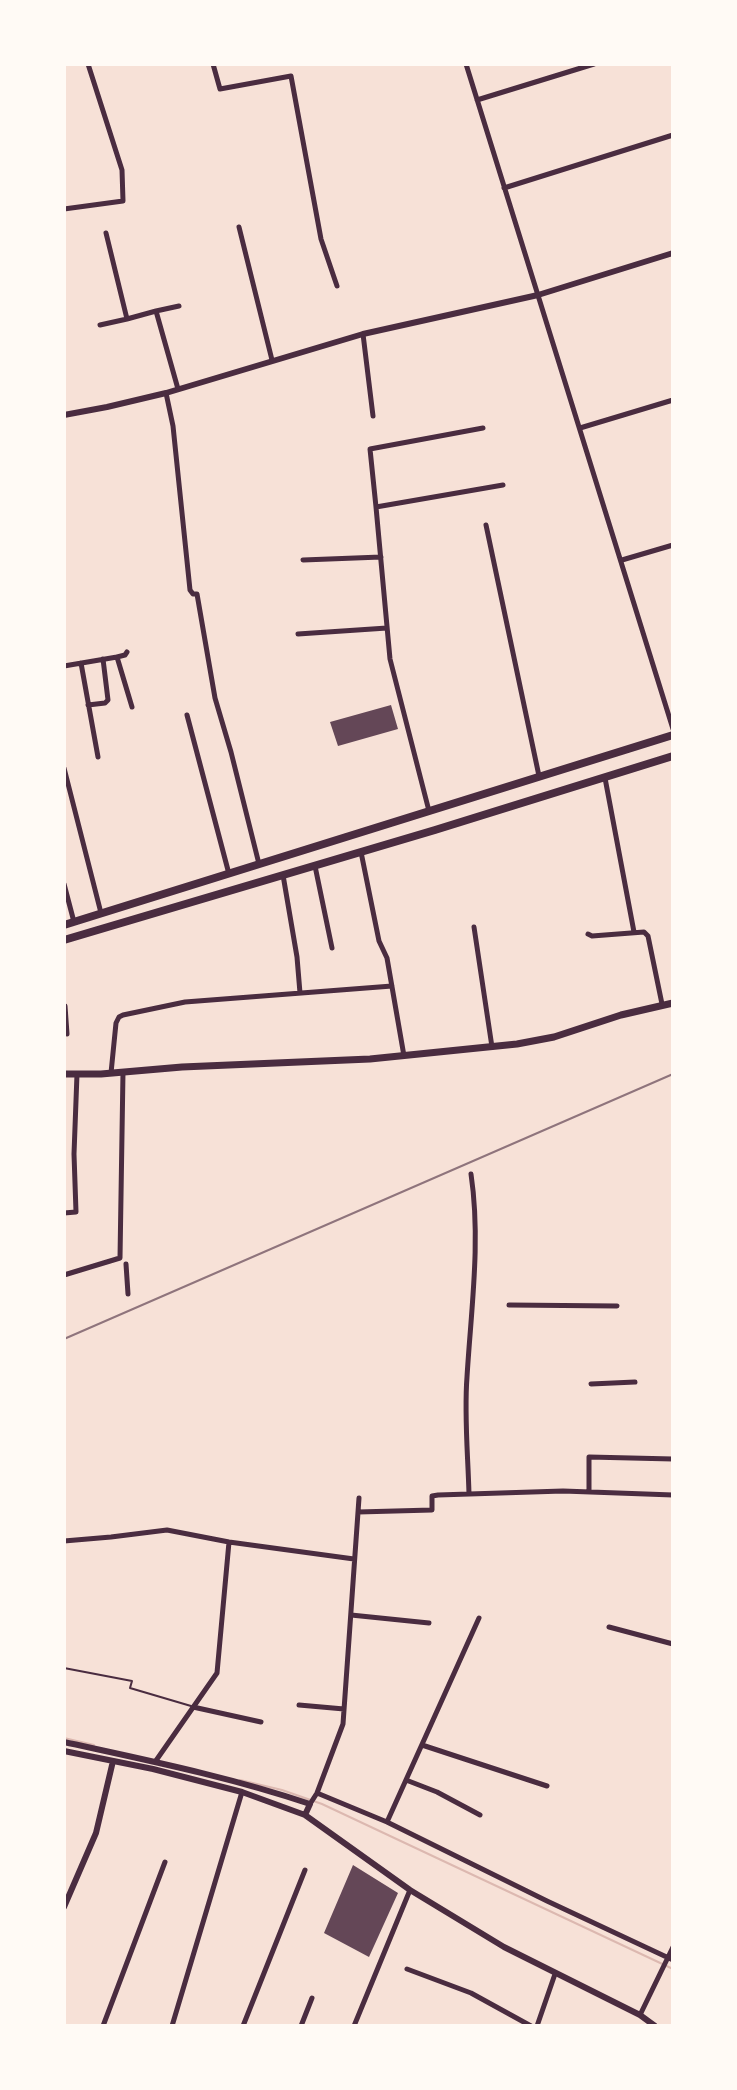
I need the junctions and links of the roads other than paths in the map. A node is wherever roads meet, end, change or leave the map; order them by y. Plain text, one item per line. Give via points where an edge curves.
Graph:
1 (88, 64) edge
2 (213, 64) edge
3 (466, 64) edge
4 (594, 64) edge
5 (477, 100) junction
6 (673, 135) edge
7 (504, 188) junction
8 (64, 209) edge
9 (239, 227) dead end
10 (106, 233) dead end
11 (673, 253) edge
12 (337, 286) dead end
13 (538, 295) junction
14 (179, 306) dead end
15 (156, 311) junction
16 (127, 319) junction
17 (100, 325) dead end
18 (363, 334) junction
19 (272, 360) junction
20 (178, 389) junction
21 (166, 393) junction
22 (673, 400) edge
23 (64, 415) edge
24 (373, 416) dead end
25 (483, 428) dead end
26 (580, 428) junction
27 (503, 485) dead end
28 (376, 507) junction
29 (486, 525) dead end
30 (673, 545) edge
31 (381, 557) junction
32 (303, 560) dead end
33 (622, 560) junction
34 (387, 628) junction
35 (298, 634) dead end
36 (127, 652) dead end
37 (117, 657) junction
38 (103, 659) junction
39 (81, 663) junction
40 (64, 666) edge
41 (88, 705) junction
42 (132, 707) dead end
43 (187, 715) dead end
44 (673, 729) edge
45 (673, 735) edge
46 (673, 756) edge
47 (98, 757) dead end
48 (64, 768) edge
49 (540, 777) junction
50 (605, 777) junction
51 (429, 811) junction
52 (361, 852) junction
53 (259, 864) junction
54 (315, 865) junction
55 (229, 874) junction
56 (283, 875) junction
57 (64, 884) edge
58 (117, 909) junction
59 (101, 913) junction
60 (90, 917) junction
61 (74, 922) junction
62 (124, 922) junction
63 (64, 925) edge
64 (474, 927) dead end
65 (94, 931) junction
66 (634, 932) junction
67 (588, 934) dead end
68 (64, 940) edge
69 (332, 948) dead end
70 (392, 986) junction
71 (300, 993) junction
72 (673, 1003) edge
73 (662, 1004) junction
74 (65, 1006) edge
75 (67, 1034) dead end
76 (492, 1047) junction
77 (404, 1056) junction
78 (123, 1072) junction
79 (111, 1073) junction
80 (64, 1074) edge
81 (77, 1074) junction
82 (74, 1154) junction
83 (64, 1155) edge
84 (471, 1174) dead end
85 (64, 1213) edge
86 (126, 1264) dead end
87 (64, 1275) edge
88 (128, 1294) dead end
89 (509, 1305) dead end
90 (617, 1306) dead end
91 (635, 1382) dead end
92 (591, 1384) dead end
93 (673, 1459) edge
94 (589, 1491) junction
95 (469, 1494) junction
96 (673, 1495) edge
97 (359, 1498) dead end
98 (358, 1512) junction
99 (64, 1541) edge
100 (229, 1542) junction
101 (354, 1559) junction
102 (351, 1615) junction
103 (479, 1618) dead end
104 (429, 1623) dead end
105 (609, 1627) dead end
106 (673, 1644) edge
107 (64, 1668) edge
108 (299, 1705) dead end
109 (193, 1707) junction
110 (344, 1709) junction
111 (261, 1722) dead end
112 (64, 1742) edge
113 (422, 1745) junction
114 (64, 1751) edge
115 (113, 1761) junction
116 (155, 1762) junction
117 (406, 1780) junction
118 (547, 1786) dead end
119 (242, 1792) junction
120 (317, 1793) junction
121 (310, 1804) junction
122 (305, 1815) junction
123 (480, 1815) dead end
124 (387, 1822) junction
125 (165, 1862) dead end
126 (305, 1870) dead end
127 (410, 1890) junction
128 (64, 1907) edge
129 (673, 1947) edge
130 (671, 1959) edge
131 (407, 1969) dead end
132 (555, 1974) junction
133 (312, 1998) dead end
134 (640, 2015) junction
135 (103, 2026) edge
136 (172, 2026) edge
137 (243, 2026) edge
138 (301, 2026) edge
139 (354, 2026) edge
140 (531, 2026) edge
141 (537, 2026) edge
142 (655, 2026) edge

1 - 8 street via 122,170 123,201
2 - 12 street via 220,89 291,76 321,239
3 - 5 street
4 - 5 street
5 - 7 street
6 - 7 street
7 - 13 street
9 - 19 street
10 - 16 street
11 - 13 street
13 - 18 street
13 - 26 street
14 - 15 street
15 - 16 street
15 - 20 street
16 - 17 street
18 - 19 street
18 - 24 street
19 - 20 street
20 - 21 street
21 - 23 street
21 - 53 street via 190,590 197,594 215,698
22 - 26 street
25 - 28 street via 370,449
26 - 33 street
27 - 28 street
28 - 31 street
29 - 49 street
30 - 33 street
31 - 32 street
31 - 34 street
33 - 44 street
34 - 35 street
34 - 51 street via 390,659
36 - 37 street
37 - 38 street
37 - 42 street
38 - 39 street
38 - 41 street via 108,700
39 - 40 street
39 - 41 street
41 - 47 street
43 - 55 street
45 - 49 main road
46 - 50 main road
48 - 59 street
49 - 51 main road
50 - 52 main road
50 - 66 street
51 - 53 main road
52 - 54 main road
52 - 70 street
53 - 55 main road
54 - 56 main road
54 - 69 street
55 - 58 main road
56 - 62 main road
56 - 71 street
57 - 61 street
58 - 59 main road
58 - 62 main road
59 - 60 main road
60 - 61 main road
60 - 65 main road
61 - 63 main road
62 - 65 main road
64 - 76 street
65 - 68 main road
66 - 67 street
66 - 73 street via 648,936
70 - 71 street
70 - 77 street
71 - 79 street via 185,1002 123,1015 116,1023
72 - 73 main road
73 - 76 main road via 554,1037
74 - 75 street
76 - 77 main road
77 - 78 main road
78 - 79 main road
78 - 87 street via 120,1258
79 - 81 main road
80 - 81 main road
81 - 82 street
82 - 83 street
82 - 85 street via 76,1212
84 - 95 street via 475,1204 466,1380
86 - 88 street
89 - 90 street
91 - 92 street
93 - 94 street via 589,1457
94 - 95 street
94 - 96 street
95 - 98 street via 433,1495 432,1510
97 - 98 street
98 - 101 street
99 - 100 street via 167,1530
100 - 101 street
100 - 109 street via 217,1673
101 - 102 street
102 - 104 street
102 - 110 street
103 - 113 street
105 - 106 street
107 - 109 lane via 132,1681 130,1688
108 - 110 street
109 - 111 street
109 - 116 street
110 - 120 street
112 - 116 street
113 - 117 street
113 - 118 street
114 - 115 street
115 - 116 street
115 - 128 street via 96,1833
116 - 119 street
116 - 121 street
117 - 123 street
117 - 124 street
119 - 122 street
119 - 136 street
120 - 121 street
120 - 124 street
121 - 122 street
122 - 127 street
124 - 130 street
125 - 135 street
126 - 137 street
127 - 132 street
127 - 139 street
129 - 130 street
130 - 134 street
131 - 140 street via 471,1993
132 - 134 street
132 - 141 street
133 - 138 street
134 - 142 street

